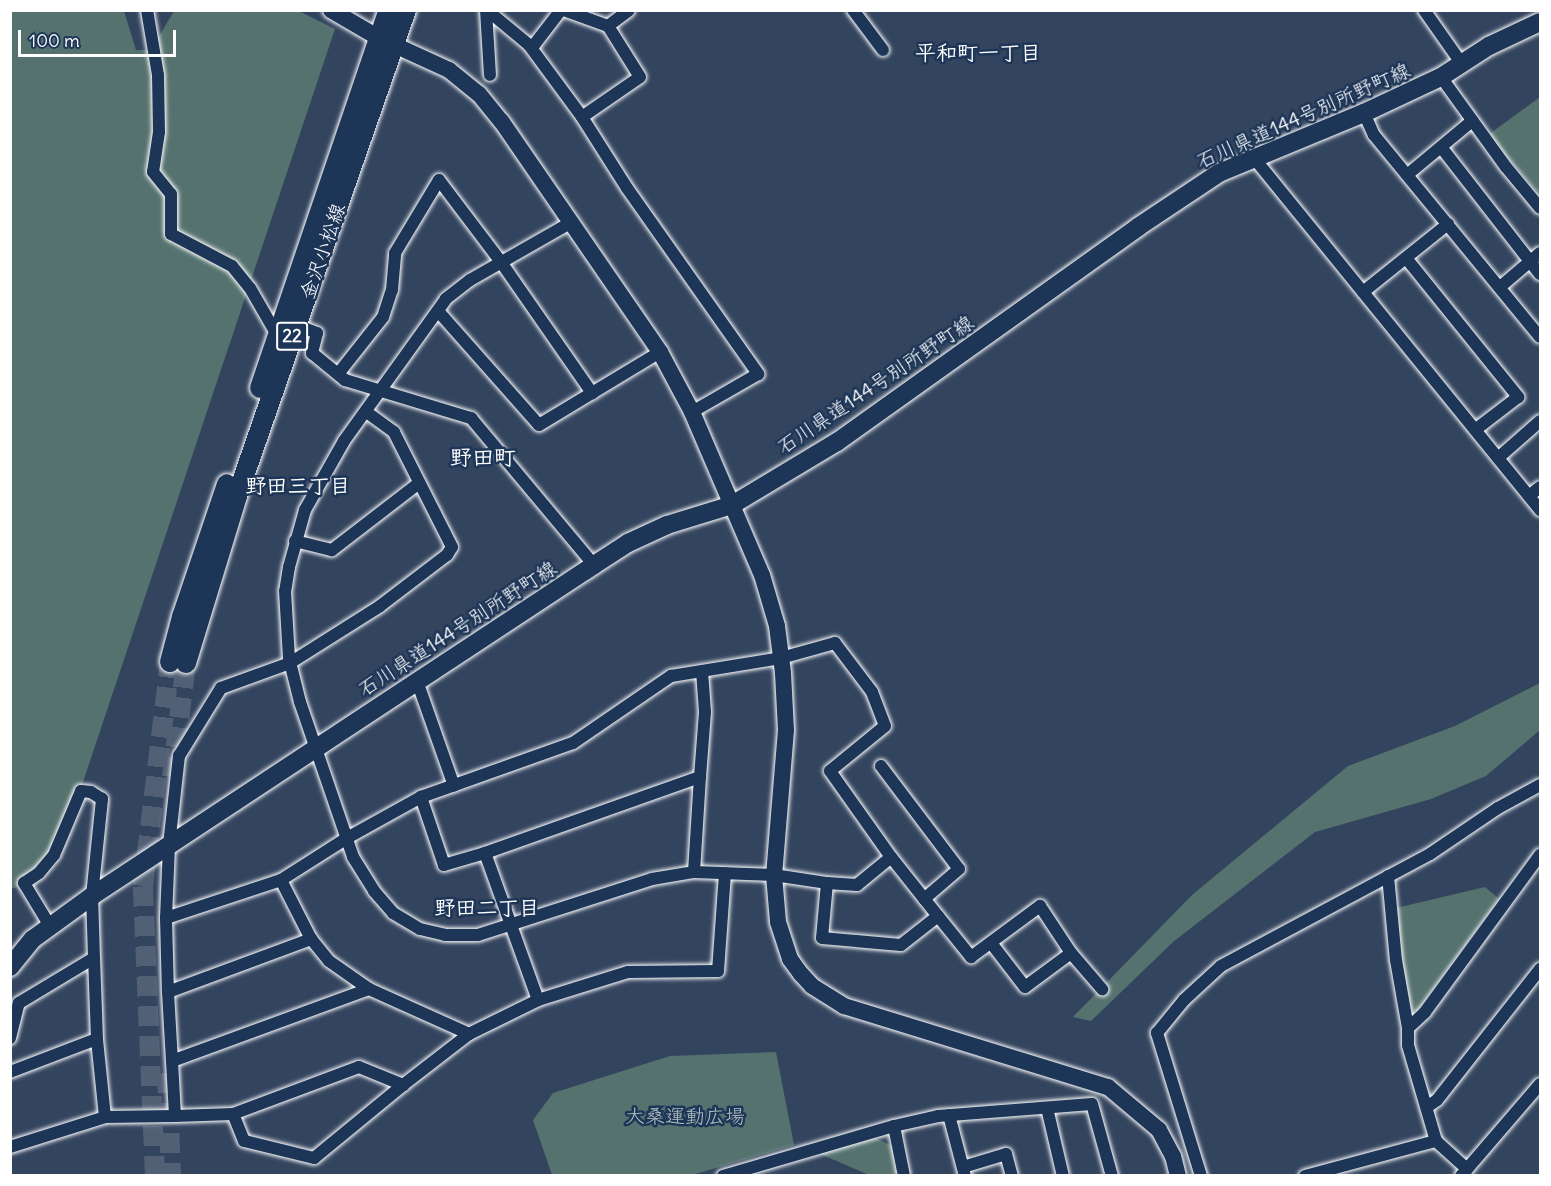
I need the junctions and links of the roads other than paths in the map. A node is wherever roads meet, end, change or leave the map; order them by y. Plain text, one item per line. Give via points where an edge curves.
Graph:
1 (147, 10) edge
2 (331, 10) edge
3 (390, 10) edge
4 (406, 10) edge
5 (486, 10) edge
6 (563, 10) edge
7 (629, 10) edge
8 (853, 10) edge
9 (1424, 10) edge
10 (1531, 10) edge
11 (1540, 22) edge
12 (608, 26) junction
13 (387, 41) junction
14 (529, 45) junction
15 (884, 50) dead end
16 (1462, 64) junction
17 (490, 75) dead end
18 (1441, 77) junction
19 (1364, 113) junction
20 (582, 117) junction
21 (1472, 121) junction
22 (1441, 147) junction
23 (1254, 158) junction
24 (1407, 175) junction
25 (1540, 208) edge
26 (570, 223) junction
27 (1448, 225) junction
28 (1540, 253) edge
29 (1406, 258) junction
30 (1530, 261) junction
31 (501, 262) junction
32 (1540, 274) edge
33 (1500, 287) junction
34 (1363, 292) junction
35 (438, 311) junction
36 (1540, 337) edge
37 (284, 338) junction
38 (660, 352) junction
39 (338, 374) junction
40 (382, 389) junction
41 (592, 393) junction
42 (366, 412) junction
43 (692, 412) junction
44 (1540, 421) edge
45 (1475, 430) junction
46 (1498, 458) junction
47 (419, 483) junction
48 (1540, 487) edge
49 (1529, 496) junction
50 (732, 504) junction
51 (1540, 510) edge
52 (295, 541) junction
53 (594, 565) junction
54 (781, 658) junction
55 (178, 662) tunnel mouth
56 (290, 663) junction
57 (702, 671) junction
58 (417, 681) junction
59 (315, 748) junction
60 (881, 766) dead end
61 (700, 777) junction
62 (1540, 785) edge
63 (453, 786) junction
64 (421, 797) junction
65 (347, 838) junction
66 (169, 845) junction
67 (485, 853) junction
68 (1540, 855) edge
69 (891, 857) junction
70 (694, 872) junction
71 (725, 873) junction
72 (774, 875) junction
73 (1388, 876) junction
74 (281, 880) junction
75 (827, 883) junction
76 (92, 896) junction
77 (924, 899) junction
78 (938, 916) junction
79 (166, 918) junction
80 (50, 926) junction
81 (511, 926) junction
82 (311, 939) junction
83 (991, 943) junction
84 (1071, 952) junction
85 (94, 958) junction
86 (12, 961) edge
87 (1540, 969) edge
88 (1102, 988) dead end
89 (369, 989) junction
90 (168, 992) junction
91 (538, 1000) junction
92 (1408, 1028) junction
93 (469, 1034) junction
94 (10, 1038) edge
95 (97, 1039) junction
96 (172, 1061) junction
97 (10, 1072) edge
98 (1540, 1084) edge
99 (403, 1085) junction
100 (1426, 1107) junction
101 (1047, 1108) junction
102 (233, 1114) junction
103 (949, 1115) junction
104 (175, 1116) junction
105 (105, 1117) junction
106 (894, 1126) junction
107 (1436, 1141) junction
108 (10, 1147) edge
109 (964, 1171) edge
110 (1464, 1172) edge
111 (730, 1175) edge
112 (904, 1176) edge
113 (1012, 1176) edge
114 (1063, 1176) edge
115 (1112, 1176) edge
116 (1178, 1176) edge
117 (1201, 1176) edge
118 (1305, 1176) edge

1 - 37 street via 158,75 159,132 153,172 171,194 171,234 232,266
2 - 13 street
3 - 13 main road, 金沢小松線 / 22
4 - 13 main road, 金沢小松線 / 22
5 - 14 street
5 - 17 street
6 - 12 street
6 - 14 street via 534,45
7 - 12 street
8 - 15 street
9 - 16 street
10 - 11 street
11 - 16 main road, 石川県道144号別所野町線
12 - 20 street via 640,77
13 - 26 street via 448,70 479,94
13 - 37 main road, 金沢小松線 / 22
14 - 20 street
16 - 18 main road, 石川県道144号別所野町線
18 - 19 main road, 石川県道144号別所野町線
18 - 21 street
19 - 23 main road, 石川県道144号別所野町線
19 - 24 street via 1374,135
20 - 43 street via 627,188 759,374
21 - 22 street
21 - 25 street
22 - 24 street
22 - 30 street
23 - 34 street
23 - 50 main road, 石川県道144号別所野町線 via 1219,173 1138,226 837,442
24 - 27 street
26 - 31 street
26 - 38 street
27 - 29 street
27 - 33 street
28 - 30 street
29 - 34 street
29 - 45 street via 1518,397
30 - 32 street
30 - 33 street
31 - 35 street via 446,299
31 - 39 street via 439,180 395,253 392,290 383,317
31 - 41 street
33 - 36 street
34 - 45 street
35 - 40 street
35 - 41 street via 539,425
37 - 39 street via 304,328 316,333 312,353
37 - 55 main road, 金沢小松線 / 22 via 182,617
38 - 41 street
38 - 43 street
39 - 40 street via 345,380
40 - 42 street
40 - 53 street via 471,418
42 - 47 street via 394,432
42 - 52 street via 319,483
43 - 50 street
44 - 46 street
45 - 46 street
46 - 49 street
47 - 52 street via 332,550
47 - 56 street via 452,547 447,555 380,606
48 - 49 street
49 - 51 street
50 - 53 main road, 石川県道144号別所野町線 via 667,525
50 - 54 street via 762,575 777,626
52 - 56 street via 285,591
53 - 58 main road, 石川県道144号別所野町線
54 - 57 street
54 - 69 street via 835,643 872,692 885,726 830,771
54 - 72 street via 785,762
56 - 59 street
56 - 66 street via 221,688 179,756
57 - 61 street via 705,712
57 - 63 street via 670,676 573,743
58 - 59 main road, 石川県道144号別所野町線
58 - 63 street
59 - 65 street
59 - 66 main road, 石川県道144号別所野町線
60 - 77 street via 959,869
61 - 67 street
61 - 70 street
62 - 73 street
63 - 64 street
64 - 65 street
64 - 67 street via 444,865
65 - 74 street
65 - 81 street via 353,857 374,891 393,913 420,929 445,935 478,935
66 - 76 main road, 石川県道144号別所野町線
66 - 79 street
67 - 81 street
68 - 92 street via 1425,1012
69 - 75 street via 857,885
69 - 77 street
70 - 71 street
70 - 81 street via 652,879
71 - 72 street
71 - 91 street via 718,971 628,972
72 - 75 street
72 - 116 street via 778,922 790,959 812,986 844,1005 1107,1087 1159,1130 1173,1156
73 - 92 street via 1396,960
73 - 117 street via 1221,966 1203,980 1157,1033
74 - 79 street
74 - 82 street
75 - 78 street via 822,938 901,945
76 - 80 main road, 石川県道144号別所野町線
76 - 80 street via 102,799 81,791 54,855 24,883
76 - 85 street
77 - 78 street
78 - 83 street via 971,957
79 - 90 street
80 - 86 main road, 石川県道144号別所野町線
81 - 91 street
82 - 89 street via 329,961
82 - 90 street
83 - 84 street via 1025,987
83 - 84 street via 1040,906
84 - 88 street
85 - 94 street via 19,1003
85 - 95 street
87 - 100 street via 1437,1100
89 - 93 street
89 - 96 street
90 - 96 street
91 - 93 street
92 - 100 street via 1408,1045
93 - 99 street
95 - 97 street
95 - 105 street
96 - 104 street
98 - 110 street
99 - 102 street via 359,1067
99 - 102 street via 314,1158 244,1141
100 - 107 street
101 - 103 street
101 - 114 street
101 - 115 street via 1092,1104
102 - 104 street
103 - 106 street
103 - 109 street
104 - 105 street
105 - 108 street
106 - 111 street
106 - 112 street
107 - 110 street
107 - 118 street
109 - 113 street via 1006,1154

